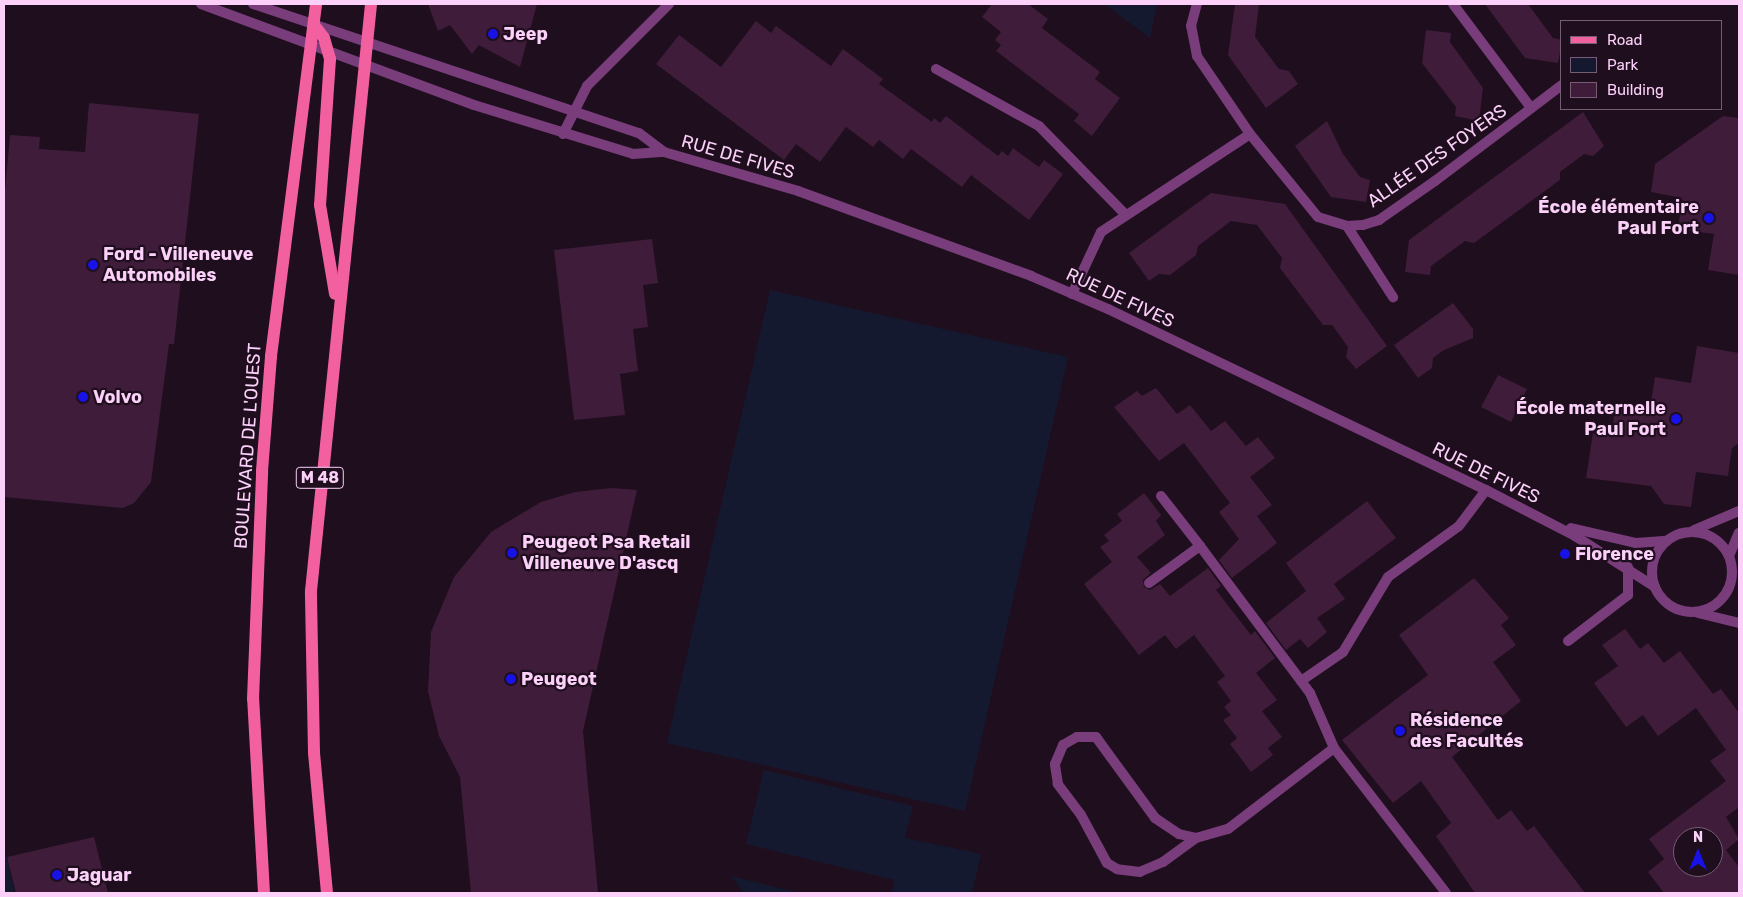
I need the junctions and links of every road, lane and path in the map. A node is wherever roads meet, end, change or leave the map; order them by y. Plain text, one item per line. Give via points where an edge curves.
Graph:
1 (253, 4) edge
2 (316, 4) edge
3 (371, 4) edge
4 (669, 4) edge
5 (1197, 4) edge
6 (1453, 4) edge
7 (206, 5) edge
8 (314, 25) junction
9 (367, 41) junction
10 (312, 46) junction
11 (329, 53) junction
12 (365, 65) junction
13 (936, 69) dead end
14 (1560, 86) edge
15 (1531, 108) junction
16 (573, 110) junction
17 (564, 134) junction
18 (1250, 134) junction
19 (664, 152) junction
20 (1125, 214) junction
21 (1347, 226) junction
22 (1072, 294) junction
23 (1393, 297) dead end
24 (338, 306) junction
25 (1486, 490) junction
26 (1161, 496) dead end
27 (1739, 511) edge
28 (1544, 519) junction
29 (1687, 532) junction
30 (1739, 533) edge
31 (1667, 540) junction
32 (1200, 546) junction
33 (1729, 556) junction
34 (1628, 567) junction
35 (1732, 575) junction
36 (1149, 583) dead end
37 (1655, 587) junction
38 (1739, 587) edge
39 (1692, 612) junction
40 (1739, 623) edge
41 (1568, 640) dead end
42 (1302, 681) junction
43 (1334, 748) junction
44 (1196, 838) junction
45 (264, 893) edge
46 (326, 893) edge
47 (1446, 893) edge

1 - 8 street, RUE DE FIVES
2 - 8 main road, BOULEVARD DE L'OUEST
3 - 9 main road, M 48
4 - 16 street via 595,76
5 - 18 street, ALLÉE DES FOYERS via 1191,26 1197,56
6 - 15 street, ALLÉE DES FOYERS
7 - 10 street, RUE DE FIVES
8 - 9 street, RUE DE FIVES
8 - 10 main road, BOULEVARD DE L'OUEST
8 - 11 main road
9 - 12 main road, M 48
9 - 16 street, RUE DE FIVES
10 - 11 street, RUE DE FIVES
10 - 45 main road, BOULEVARD DE L'OUEST via 271,356 262,471 253,699
11 - 12 street, RUE DE FIVES
11 - 24 main road via 320,205
12 - 17 street, RUE DE FIVES
12 - 24 main road, M 48
13 - 20 street via 1039,126
14 - 15 street, ALLÉE DES FOYERS
15 - 21 street, ALLÉE DES FOYERS via 1379,220
16 - 17 street
16 - 19 street, RUE DE FIVES via 640,133
17 - 19 street, RUE DE FIVES via 633,154
18 - 20 street
18 - 21 street, ALLÉE DES FOYERS via 1308,209 1318,217
19 - 22 street, RUE DE FIVES via 868,214
20 - 22 street via 1092,245
21 - 23 street
22 - 25 street, RUE DE FIVES
24 - 46 main road, M 48 via 311,590 314,753
25 - 28 street, RUE DE FIVES
25 - 42 street via 1460,526 1388,577 1343,652
26 - 32 street
27 - 29 street
28 - 31 street, RUE DE FIVES via 1615,540 1644,544
28 - 34 street, RUE DE FIVES
29 - 31 street
29 - 33 street via 1712,537
30 - 33 street
31 - 37 street via 1653,565
32 - 36 street
32 - 42 street
33 - 35 street
34 - 37 street, RUE DE FIVES
34 - 41 street via 1628,595
35 - 38 street
35 - 39 street via 1719,602
37 - 39 street via 1674,607
39 - 40 street
42 - 43 street
43 - 44 street via 1228,829
43 - 47 street
44 - 44 street via 1179,834 1155,818 1096,737 1077,737 1063,745 1055,764 1058,784 1081,815 1106,863 1129,872 1146,870

